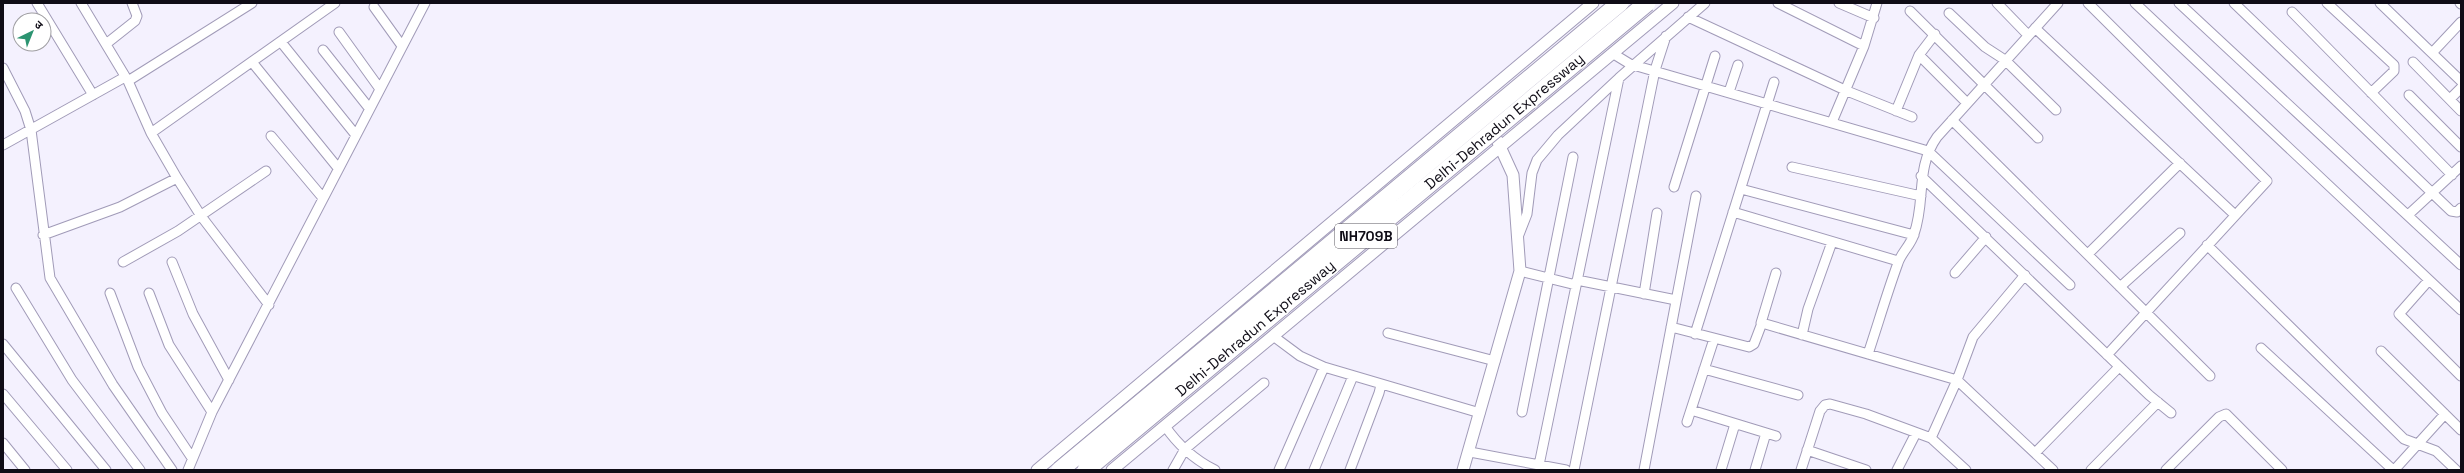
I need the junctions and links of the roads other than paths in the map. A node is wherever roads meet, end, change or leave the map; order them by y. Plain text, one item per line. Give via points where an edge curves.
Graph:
1 (37, 3) edge
2 (81, 3) edge
3 (132, 3) edge
4 (252, 3) edge
5 (335, 3) edge
6 (425, 3) edge
7 (1593, 3) edge
8 (1620, 3) edge
9 (1646, 3) edge
10 (1673, 3) edge
11 (1704, 3) edge
12 (1778, 3) edge
13 (1877, 3) edge
14 (1997, 3) edge
15 (2058, 3) edge
16 (2088, 3) edge
17 (2135, 3) edge
18 (2179, 3) edge
19 (2234, 3) edge
20 (2327, 3) edge
21 (2380, 3) edge
22 (1842, 4) edge
23 (374, 7) dead end
24 (1910, 11) dead end
25 (2292, 12) dead end
26 (1949, 13) dead end
27 (1688, 17) junction
28 (1874, 18) junction
29 (2461, 22) edge
30 (2035, 28) junction
31 (339, 32) dead end
32 (1935, 34) junction
33 (2028, 35) junction
34 (1666, 36) junction
35 (281, 42) junction
36 (106, 44) junction
37 (402, 46) junction
38 (1864, 46) junction
39 (323, 50) dead end
40 (2432, 53) junction
41 (1919, 55) junction
42 (1616, 56) junction
43 (1715, 56) dead end
44 (2005, 60) junction
45 (252, 62) junction
46 (2413, 62) dead end
47 (1632, 64) junction
48 (1738, 65) dead end
49 (3, 68) edge
50 (1654, 70) junction
51 (1619, 78) junction
52 (126, 79) junction
53 (2461, 81) edge
54 (1774, 82) dead end
55 (1984, 84) junction
56 (1705, 85) junction
57 (2461, 88) edge
58 (380, 89) junction
59 (1847, 91) junction
60 (1729, 92) junction
61 (2371, 93) junction
62 (93, 95) junction
63 (2409, 95) dead end
64 (2450, 99) junction
65 (1473, 103) junction
66 (1768, 103) junction
67 (1967, 103) junction
68 (370, 108) junction
69 (2056, 110) dead end
70 (1896, 111) junction
71 (2461, 111) edge
72 (1912, 117) dead end
73 (1952, 120) junction
74 (1832, 122) junction
75 (31, 130) junction
76 (151, 133) junction
77 (355, 134) junction
78 (271, 136) dead end
79 (2038, 138) dead end
80 (3, 145) edge
81 (1500, 146) junction
82 (2461, 147) edge
83 (1928, 151) junction
84 (1573, 157) dead end
85 (2180, 163) junction
86 (2461, 166) edge
87 (1792, 167) dead end
88 (338, 168) junction
89 (266, 171) dead end
90 (2452, 175) junction
91 (1921, 176) junction
92 (177, 178) junction
93 (1674, 187) dead end
94 (1741, 188) junction
95 (2432, 193) junction
96 (1696, 196) dead end
97 (1921, 196) junction
98 (323, 198) junction
99 (2461, 208) edge
100 (1733, 212) junction
101 (1657, 213) dead end
102 (2236, 215) junction
103 (2408, 215) junction
104 (201, 216) junction
105 (2180, 233) dead end
106 (43, 235) junction
107 (1914, 235) junction
108 (1518, 237) junction
109 (1986, 237) junction
110 (1832, 242) junction
111 (2207, 245) junction
112 (2088, 254) junction
113 (123, 262) dead end
114 (172, 262) dead end
115 (1898, 262) junction
116 (2461, 265) edge
117 (1520, 271) junction
118 (1955, 273) dead end
119 (1776, 274) dead end
120 (2025, 275) junction
121 (1550, 280) junction
122 (2429, 280) junction
123 (1577, 282) junction
124 (2070, 285) dead end
125 (1611, 287) junction
126 (2120, 287) junction
127 (16, 288) dead end
128 (110, 293) dead end
129 (149, 293) dead end
130 (1644, 294) junction
131 (1676, 300) junction
132 (269, 305) junction
133 (2461, 310) edge
134 (2146, 312) junction
135 (1761, 323) junction
136 (1671, 327) junction
137 (1388, 333) dead end
138 (1695, 334) junction
139 (1802, 335) junction
140 (1275, 338) junction
141 (1714, 339) junction
142 (3, 344) edge
143 (2261, 348) dead end
144 (2381, 351) dead end
145 (1868, 354) junction
146 (2107, 355) junction
147 (1495, 360) junction
148 (1324, 367) junction
149 (2119, 367) junction
150 (1704, 369) junction
151 (1353, 376) junction
152 (2210, 376) dead end
153 (2461, 376) edge
154 (230, 380) junction
155 (1958, 380) junction
156 (1264, 383) dead end
157 (1380, 385) junction
158 (3, 394) edge
159 (1798, 395) dead end
160 (2158, 402) junction
161 (1691, 410) junction
162 (212, 412) junction
163 (1522, 412) dead end
164 (1480, 413) junction
165 (2171, 414) dead end
166 (2445, 414) junction
167 (1687, 422) dead end
168 (1735, 424) junction
169 (1165, 426) junction
170 (2461, 430) edge
171 (1766, 433) junction
172 (1916, 433) junction
173 (1776, 436) dead end
174 (1931, 438) junction
175 (3, 443) edge
176 (2418, 445) junction
177 (1183, 447) junction
178 (1807, 450) junction
179 (1470, 452) junction
180 (2035, 453) junction
181 (192, 458) junction
182 (1539, 465) junction
183 (26, 470) edge
184 (67, 470) edge
185 (106, 470) edge
186 (140, 470) edge
187 (172, 470) edge
188 (188, 470) edge
189 (1037, 470) edge
190 (1060, 470) edge
191 (1086, 470) edge
192 (1112, 470) edge
193 (1173, 470) edge
194 (1215, 470) edge
195 (1279, 470) edge
196 (1314, 470) edge
197 (1350, 470) edge
198 (1463, 470) edge
199 (1566, 470) edge
200 (1574, 470) edge
201 (1644, 470) edge
202 (1721, 470) edge
203 (1755, 470) edge
204 (1801, 470) edge
205 (1866, 470) edge
206 (1897, 470) edge
207 (1966, 470) edge
208 (2053, 470) edge
209 (2092, 470) edge
210 (2166, 470) edge
211 (2282, 470) edge
212 (2456, 470) edge

1 - 62 street
2 - 36 street
3 - 36 street via 136,10 135,21
4 - 52 street
5 - 35 street
6 - 37 street
7 - 65 street
8 - 190 highway, Delhi-Dehradun Expressway / NH709B, bridge
9 - 191 highway, Delhi-Dehradun Expressway / NH709B, bridge
10 - 42 street
11 - 27 street
12 - 38 street
13 - 28 street
14 - 33 street
15 - 30 street
16 - 102 street via 2267,181
17 - 122 street
18 - 103 street
19 - 95 street
20 - 61 street via 2394,65 2394,71
21 - 40 street
22 - 28 street
23 - 37 street
24 - 32 street
25 - 61 street
26 - 44 street via 1985,47
27 - 34 street
27 - 59 street
28 - 38 street
29 - 40 street
30 - 33 street
30 - 85 street
31 - 58 street
32 - 41 street
32 - 55 street
33 - 44 street
34 - 47 street
34 - 50 street
35 - 45 street
35 - 77 street
36 - 52 street
37 - 58 street
38 - 59 street
39 - 68 street
40 - 53 street
41 - 67 street
41 - 70 street
42 - 47 street
42 - 81 street
43 - 56 street
44 - 55 street
44 - 69 street
45 - 76 street
45 - 88 street
46 - 64 street
47 - 50 street
47 - 51 street
48 - 60 street
49 - 75 street
50 - 56 street
50 - 125 street
51 - 108 street via 1558,135 1537,160 1532,173 1528,214
51 - 123 street
52 - 62 street
52 - 76 street
54 - 66 street
55 - 67 street
55 - 79 street
56 - 60 street
56 - 93 street
57 - 64 street
58 - 68 street
59 - 70 street
59 - 74 street
60 - 66 street
61 - 90 street
62 - 75 street
63 - 82 street
64 - 71 street
65 - 81 street
65 - 189 street
66 - 74 street
66 - 94 street
67 - 73 street
68 - 77 street
70 - 72 street
73 - 83 street
73 - 112 street
74 - 83 street
75 - 80 street
75 - 106 street
76 - 92 street
77 - 88 street
78 - 98 street
81 - 108 street via 1513,175
81 - 140 street
83 - 91 street
83 - 124 street
84 - 121 street
85 - 102 street
85 - 112 street
86 - 90 street
87 - 97 street
88 - 98 street
89 - 104 street
90 - 95 street
91 - 97 street
91 - 109 street
92 - 104 street
92 - 106 street via 120,208
94 - 100 street
94 - 107 street
95 - 99 street via 2451,211 2457,212
95 - 103 street
96 - 131 street
97 - 107 street
98 - 132 street
100 - 110 street
100 - 138 street
101 - 130 street
102 - 111 street
103 - 116 street
104 - 113 street
104 - 132 street
105 - 126 street
106 - 187 street via 48,270 53,283 114,385
107 - 115 street
108 - 117 street
109 - 118 street
109 - 120 street
110 - 115 street
110 - 139 street via 1808,309
111 - 134 street
111 - 176 street via 2404,439
112 - 126 street
114 - 154 street via 193,314
115 - 145 street
117 - 121 street
117 - 147 street
119 - 135 street
120 - 146 street
120 - 155 street via 1973,338
121 - 123 street
121 - 163 street
122 - 133 street
122 - 153 street via 2399,314
123 - 125 street
123 - 182 street
125 - 130 street
125 - 200 street
126 - 134 street
127 - 186 street via 72,380
128 - 181 street via 142,373 162,413
129 - 162 street via 169,345
130 - 131 street
131 - 136 street
132 - 154 street
134 - 146 street
134 - 152 street
135 - 139 street
135 - 141 street via 1751,347
136 - 138 street
136 - 201 street
137 - 147 street
138 - 141 street
139 - 145 street
140 - 148 street
140 - 169 street
141 - 150 street
142 - 185 street
143 - 176 street via 2388,467 2395,469
144 - 166 street
145 - 155 street
146 - 149 street
147 - 164 street
148 - 151 street
148 - 195 street
149 - 160 street
149 - 180 street
150 - 159 street
150 - 161 street
151 - 157 street
151 - 196 street
154 - 162 street
155 - 174 street
155 - 180 street
156 - 177 street
157 - 164 street
157 - 197 street via 1379,394
158 - 184 street
160 - 165 street
160 - 209 street
161 - 167 street
161 - 168 street
162 - 181 street
164 - 179 street
166 - 170 street
166 - 176 street
168 - 171 street
168 - 202 street
169 - 177 street
169 - 192 street
171 - 173 street
171 - 203 street
172 - 174 street
172 - 178 street via 1866,414 1830,404 1825,405 1820,411
172 - 206 street
174 - 207 street
175 - 183 street
176 - 212 street via 2436,451
177 - 193 street
177 - 194 street
178 - 204 street
178 - 205 street
179 - 182 street
179 - 198 street
180 - 208 street
181 - 188 street
182 - 199 street
210 - 211 street via 2219,417 2226,414

